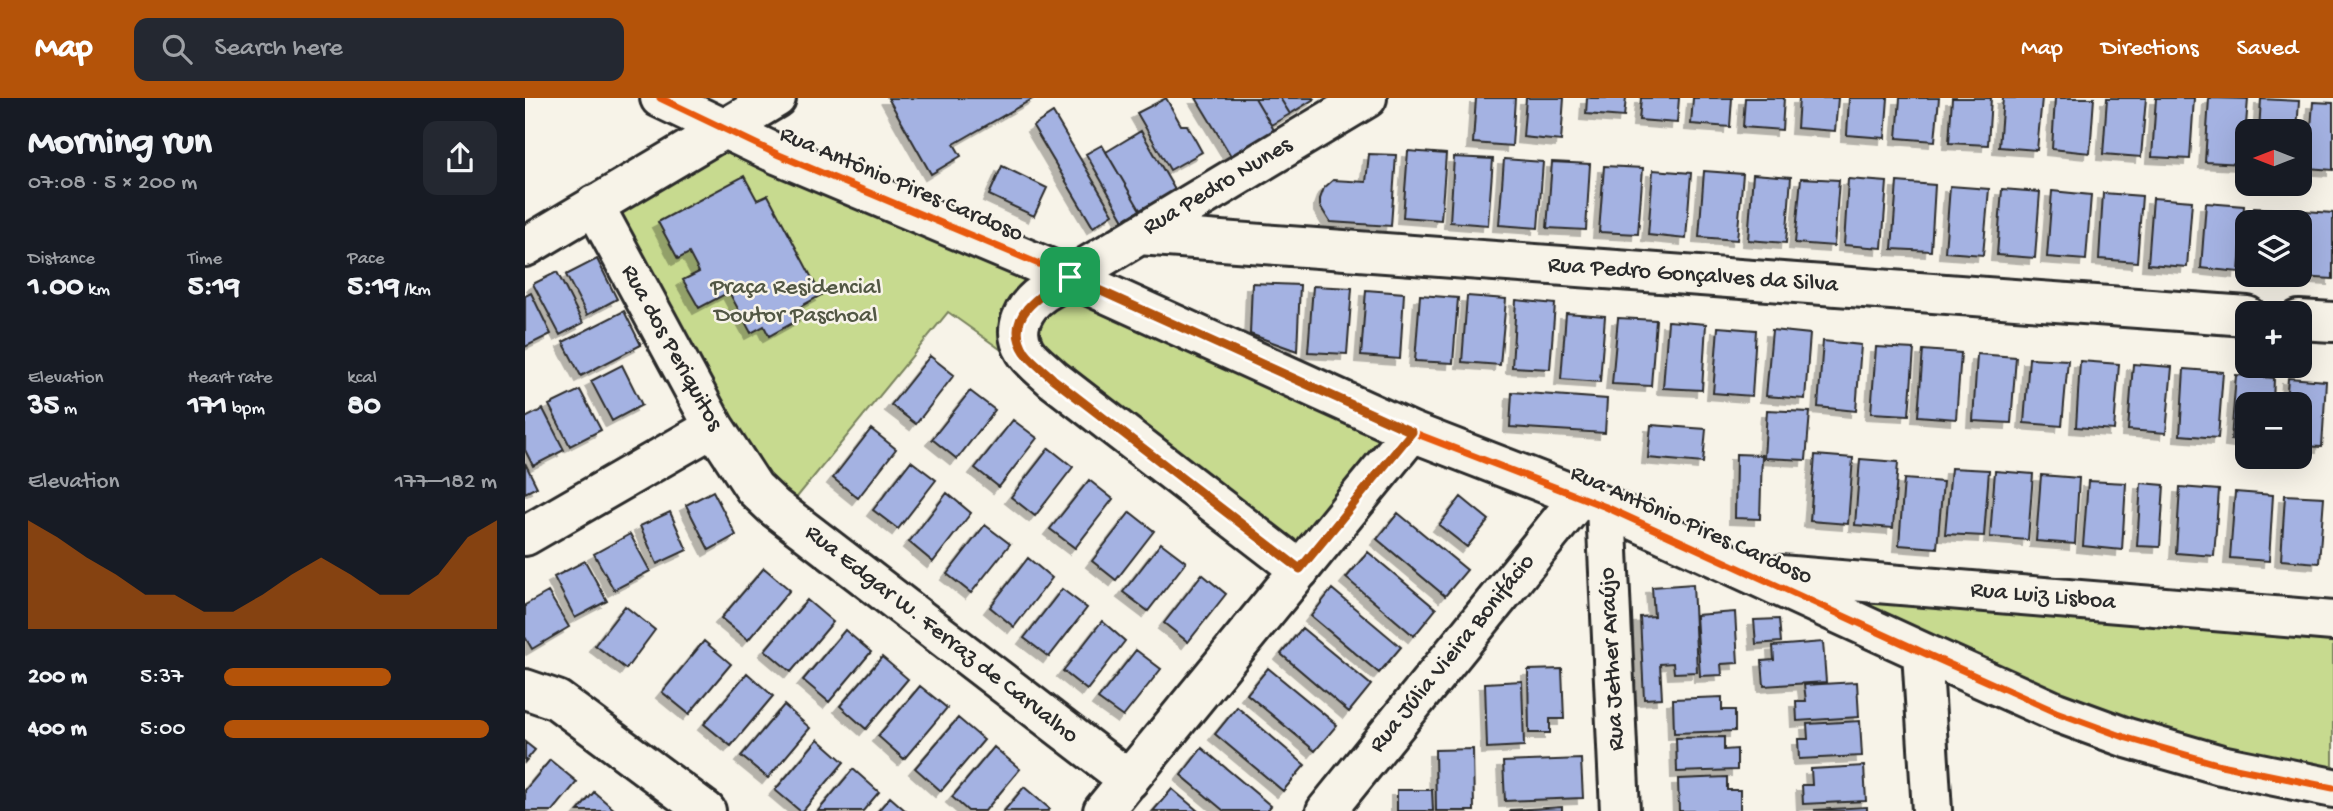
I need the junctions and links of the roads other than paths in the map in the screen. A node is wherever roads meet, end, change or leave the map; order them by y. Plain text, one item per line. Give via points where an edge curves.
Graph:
1 (660, 98) edge
2 (1367, 98) edge
3 (773, 99) edge
4 (725, 129) junction
5 (594, 205) junction
6 (1139, 235) junction
7 (525, 247) edge
8 (1070, 277) junction
9 (2235, 315) edge
10 (2312, 321) edge
11 (2333, 322) edge
12 (713, 427) junction
13 (1412, 432) junction
14 (754, 488) joint
15 (1593, 502) junction
16 (525, 536) edge
17 (1300, 569) junction
18 (1753, 573) junction
19 (2333, 621) edge
20 (1922, 652) junction
21 (525, 689) edge
22 (1129, 780) junction
23 (2333, 788) edge
24 (706, 811) edge
25 (1103, 811) edge
26 (1326, 811) edge
27 (1620, 811) edge
28 (1932, 811) edge

1 - 4 street, Rua Antônio Pires Cardoso
2 - 6 street, Rua Pedro Nunes
3 - 4 street
4 - 5 street
4 - 8 street, Rua Antônio Pires Cardoso
5 - 7 street
5 - 12 street, Rua dos Periquitos
6 - 8 street, Rua Pedro Nunes
6 - 9 street, Rua Pedro Gonçalves da Silva
8 - 13 street, Rua Antônio Pires Cardoso
8 - 17 street, Rua Pedro Nunes via 1024,310 1019,331 1025,352 1053,379
10 - 11 street
12 - 14 street, Rua dos Periquitos
12 - 16 street
13 - 15 street, Rua Antônio Pires Cardoso
13 - 17 street
14 - 22 street, Rua Edgar W. Ferraz de Carvalho
15 - 18 street, Rua Antônio Pires Cardoso
15 - 26 street, Rua Júlia Vieira Bonifácio
15 - 27 street, Rua Jether Araújo
17 - 22 street
18 - 19 street, Rua Luiz Lisboa
18 - 20 street, Rua Antônio Pires Cardoso
20 - 23 street, Rua Antônio Pires Cardoso via 2127,738 2221,765
20 - 28 street
21 - 24 street via 557,700
22 - 25 street

